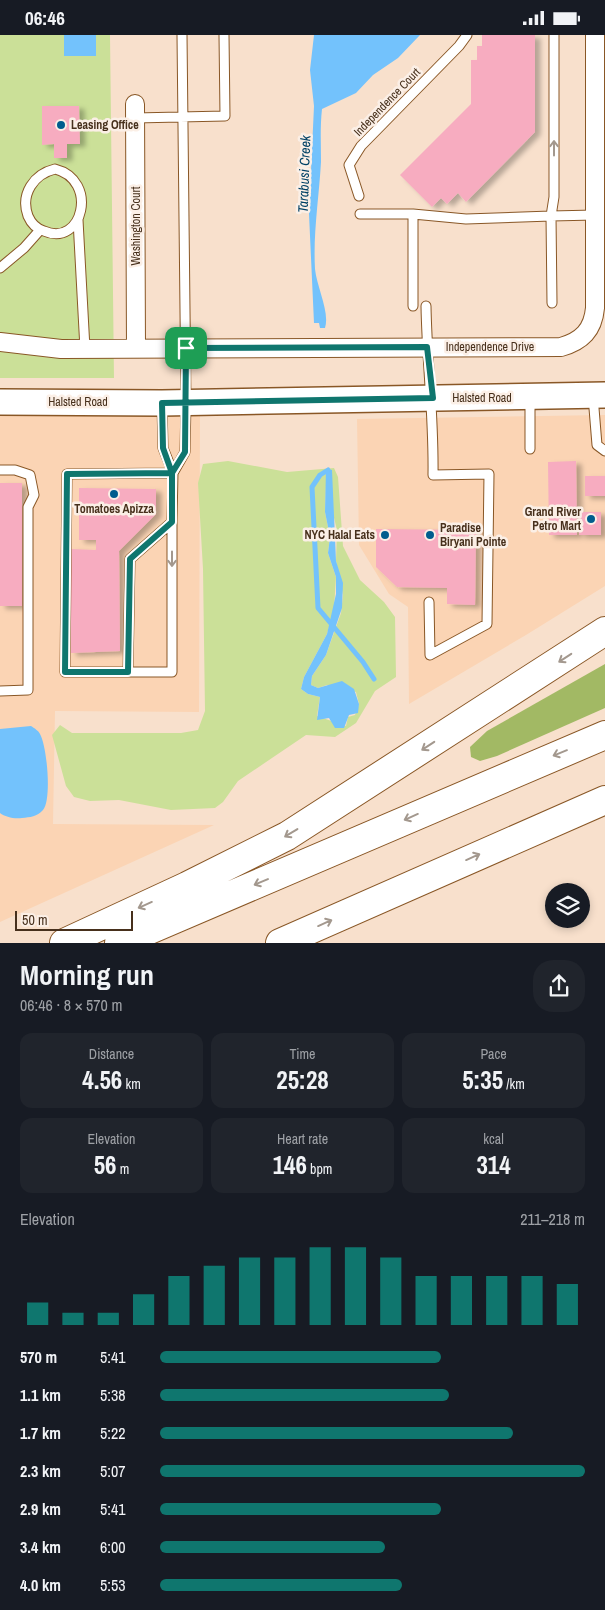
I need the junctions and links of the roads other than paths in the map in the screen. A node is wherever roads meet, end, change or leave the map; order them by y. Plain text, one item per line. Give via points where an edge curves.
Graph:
1 (182, 35) edge
2 (224, 35) edge
3 (467, 35) edge
4 (554, 35) edge
5 (595, 35) edge
6 (135, 111) joint
7 (183, 117) junction
8 (600, 169) edge
9 (359, 196) dead end
10 (413, 214) junction
11 (360, 215) dead end
12 (595, 215) junction
13 (552, 216) junction
14 (78, 220) junction
15 (40, 230) junction
16 (0, 268) edge
17 (552, 303) dead end
18 (413, 306) dead end
19 (426, 306) dead end
20 (0, 342) edge
21 (427, 347) junction
22 (136, 348) junction
23 (186, 348) junction
24 (85, 349) junction
25 (599, 396) edge
26 (433, 398) junction
27 (530, 398) junction
28 (0, 402) edge
29 (162, 403) junction
30 (186, 403) junction
31 (530, 449) dead end
32 (605, 451) edge
33 (0, 470) edge
34 (172, 473) junction
35 (172, 522) junction
36 (429, 602) dead end
37 (605, 631) edge
38 (128, 672) junction
39 (0, 691) edge
40 (605, 735) edge
41 (605, 800) edge
42 (64, 943) edge
43 (119, 943) edge
44 (280, 943) edge

1 - 7 lane
2 - 7 lane via 225,116
3 - 9 lane, Independence Court via 361,146 349,165
13 -> 4 lane
5 - 8 street, Independence Drive
6 - 7 lane
6 - 22 street, Washington Court
7 - 23 lane
8 - 12 street, Independence Drive
10 - 11 lane
10 - 13 lane via 466,219
10 - 18 lane
12 - 13 lane
12 - 21 street, Independence Drive via 594,322 576,343 561,347
13 - 17 lane
14 - 15 lane via 65,231 48,233
14 - 15 lane via 80,190 74,180 67,172 55,169 42,172 29,188 26,207 33,224
14 - 24 lane
15 - 16 lane
19 - 21 lane
20 - 24 street, Independence Drive
21 - 23 street, Independence Drive
21 - 26 lane
22 - 23 street, Independence Drive
22 - 24 street, Independence Drive
23 - 30 lane
25 - 27 street, Halsted Road
25 - 32 lane via 597,445
26 - 27 street, Halsted Road
26 - 30 street, Halsted Road
26 - 36 lane via 433,475 489,474 487,624 430,655
27 - 31 lane
28 - 29 street, Halsted Road
29 - 30 street, Halsted Road
29 - 34 lane via 163,448
30 - 34 lane via 185,452
33 - 39 lane via 30,475 34,495 28,507 28,690
34 - 35 lane
34 - 38 lane via 67,474 65,672
35 - 38 lane via 130,559
35 -> 38 lane via 172,672
37 -> 42 highway via 286,836
40 -> 43 highway
44 -> 41 highway

